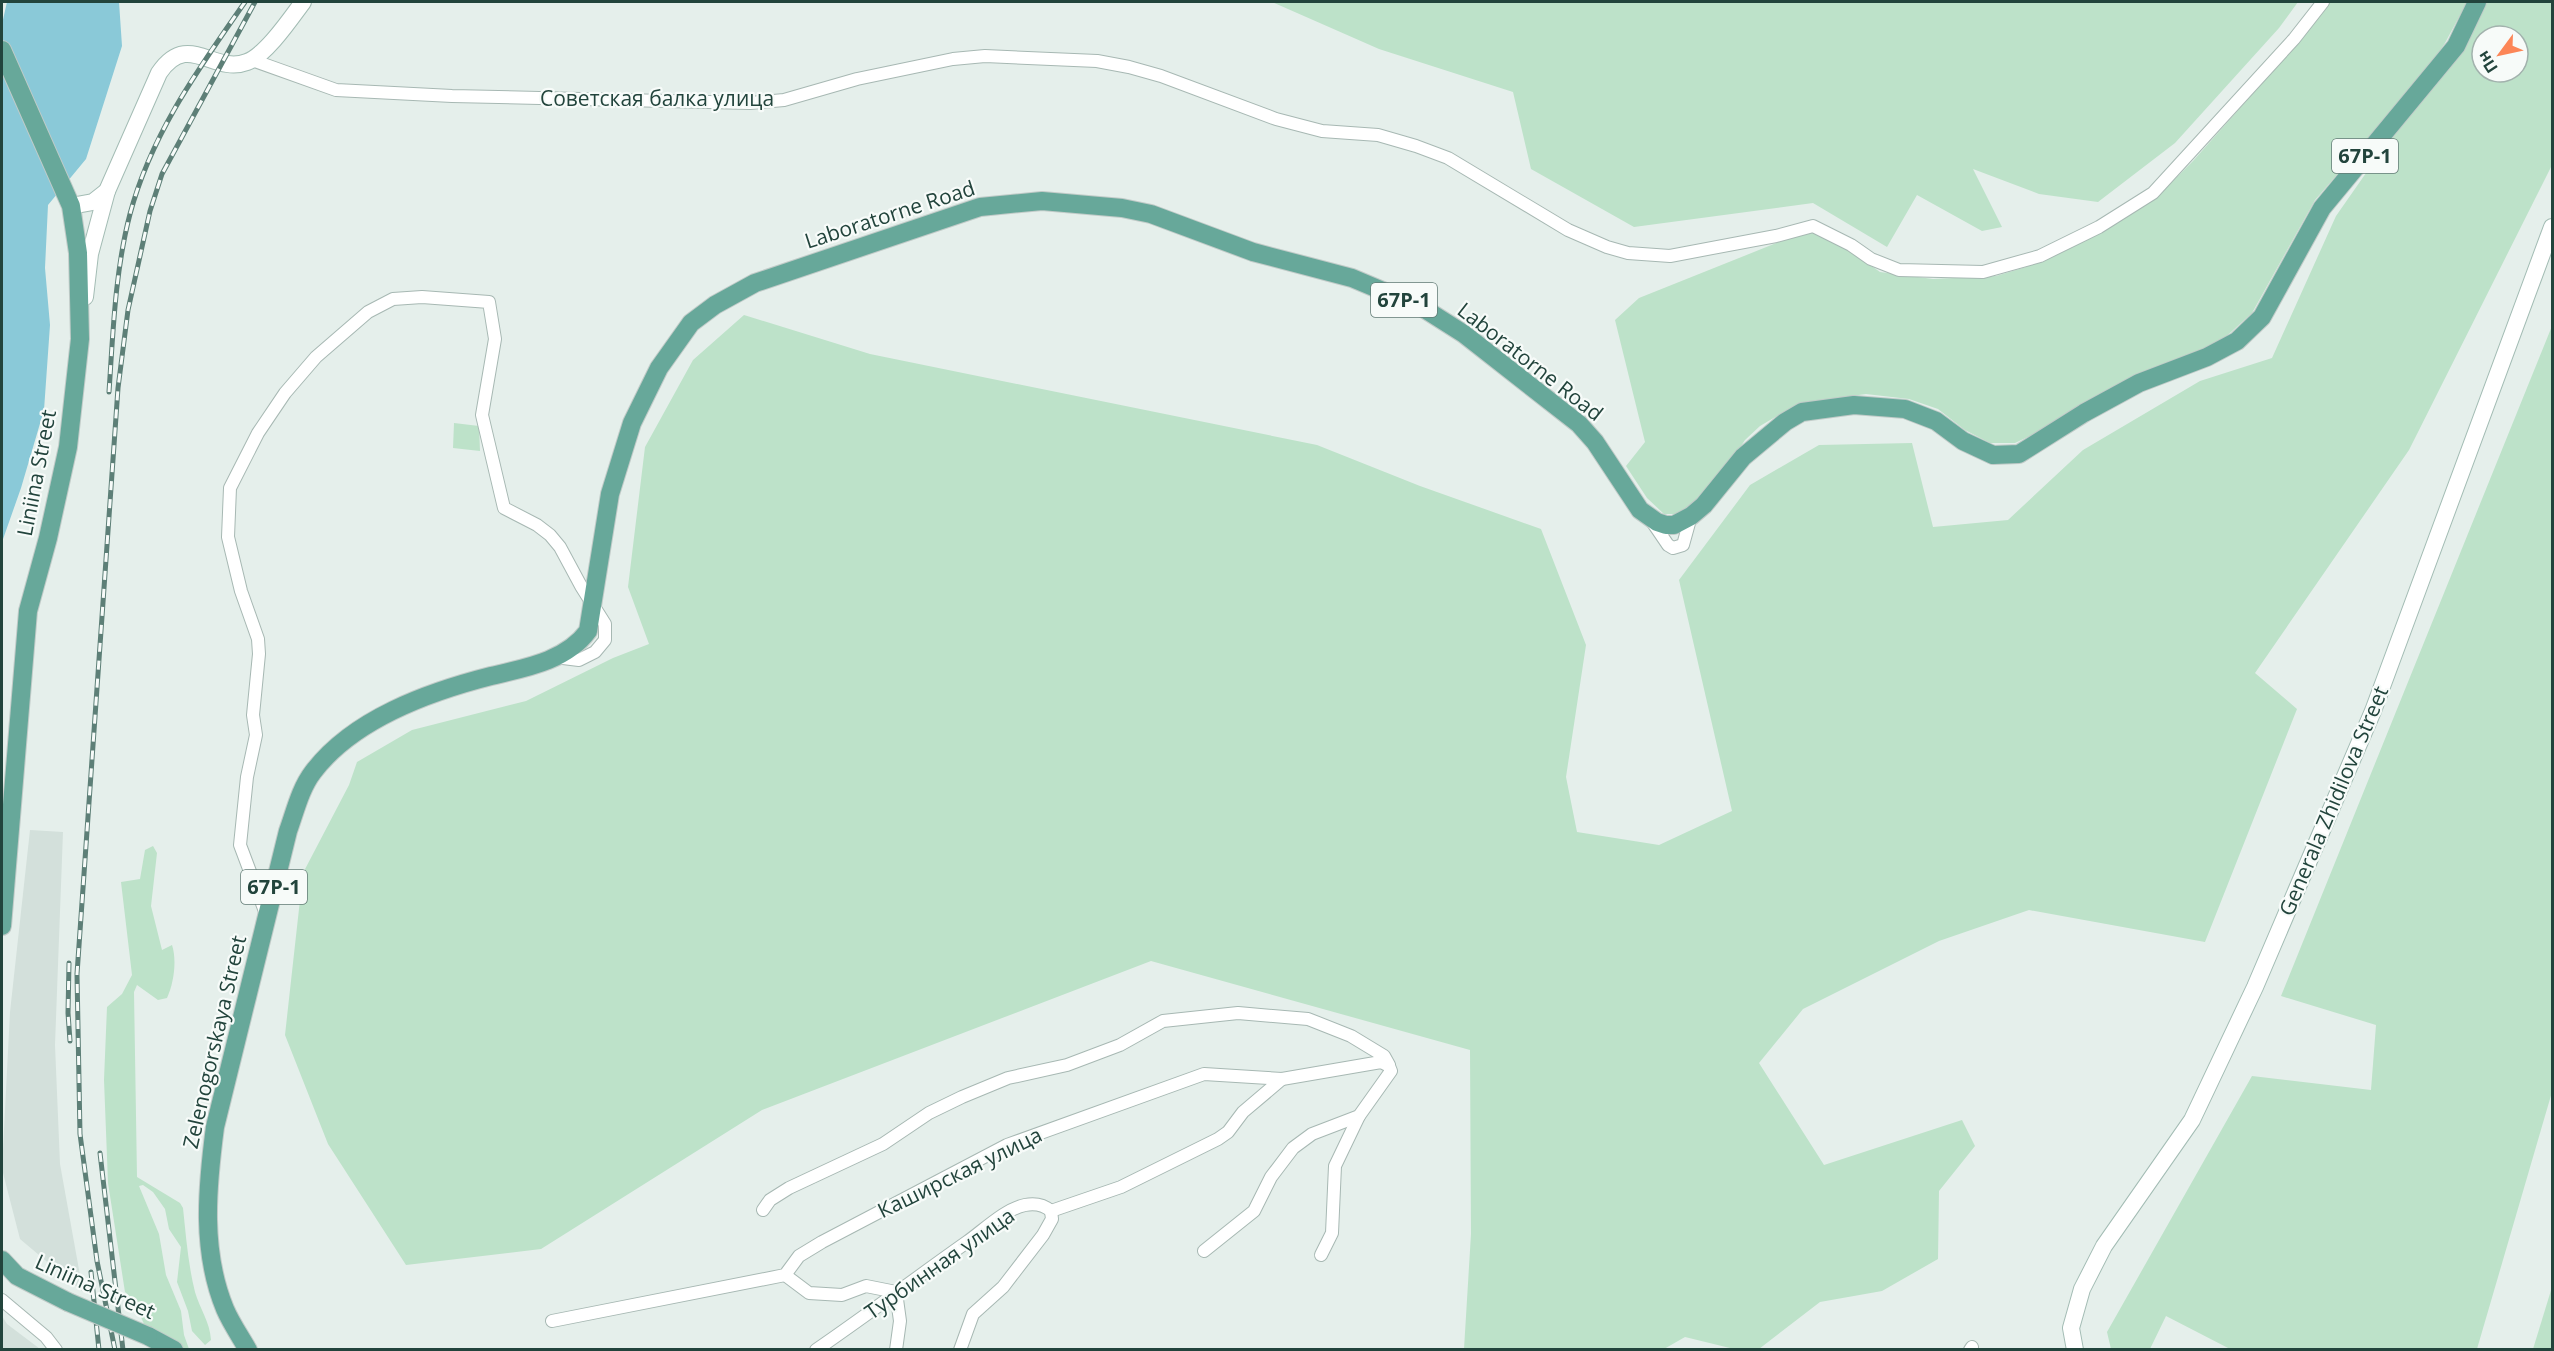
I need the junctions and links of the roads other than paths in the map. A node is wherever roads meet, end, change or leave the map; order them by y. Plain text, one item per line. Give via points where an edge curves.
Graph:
1 (303, 2) edge
2 (2323, 2) edge
3 (2477, 2) edge
4 (2, 50) edge
5 (252, 60) junction
6 (107, 191) junction
7 (68, 199) junction
8 (2553, 227) edge
9 (80, 339) junction
10 (594, 597) junction
11 (2, 899) edge
12 (267, 916) junction
13 (2, 926) edge
14 (1385, 1064) junction
15 (1282, 1079) junction
16 (1359, 1116) junction
17 (763, 1210) dead end
18 (1051, 1211) junction
19 (1204, 1251) dead end
20 (1321, 1255) dead end
21 (2, 1260) edge
22 (785, 1275) junction
23 (896, 1292) junction
24 (2, 1300) edge
25 (552, 1321) dead end
26 (56, 1350) edge
27 (174, 1350) edge
28 (248, 1350) edge
29 (816, 1350) edge
30 (896, 1350) edge
31 (960, 1350) edge
32 (2075, 1350) edge

1 - 5 main road
2 - 5 street, Советская балка улица via 2153,193 2099,227 2040,256 1983,272 1899,270 1813,226 1670,256 1628,253 1568,230 1448,158 1416,146 1378,135 1322,131 1276,119 1161,76 1097,61 985,56 953,59 857,79 784,100 750,103 336,90
3 - 10 main road, Laboratorne Road / 67Р-1 via 2456,46 2322,208 2262,317 2237,341 2139,383 2019,454 1993,455 1963,441 1936,421 1905,409 1854,405 1802,412 1743,457 1691,516 1666,525 1640,510 1579,424 1464,334 1423,308 1352,278 1253,252 1151,214 1042,201 980,207 755,283 692,323 659,368 632,423 610,494
4 - 7 main road, Liniina Street
5 - 6 main road via 231,64 191,53 171,58 159,73
6 - 7 main road via 93,202
6 - 9 main road via 90,254
7 - 9 main road, Liniina Street via 78,253
8 - 32 main road, Generala Zhidilova Street via 2360,743 2255,987 2192,1120 2104,1246 2082,1288 2072,1328
9 - 11 main road, Liniina Street via 68,447 28,611
10 - 12 main road, Zelenogorskaya Street / 67Р-1 via 588,631 569,651 401,708 369,724 334,749 312,774 299,798
10 - 12 street, Zelenogorskaya Street via 550,536 504,508 482,415 495,339 489,302 422,297 393,300 368,312 316,357 258,433 230,488 228,537 259,654 253,715 256,735 240,845
11 - 13 main road, Liniina Street
12 - 28 main road, Zelenogorskaya Street / 67Р-1 via 215,1127 209,1177 207,1223 218,1288 225,1310
14 - 15 street, Каширская улица
14 - 16 street via 1391,1071
14 - 17 street via 1384,1056 1351,1036 1308,1019 1238,1013 1163,1022 1120,1045 1067,1065 1008,1078 962,1097 929,1113 883,1144 789,1188 770,1200
15 - 18 street via 1218,1139 1121,1187
15 - 22 street, Каширская улица via 1204,1074 1007,1145 822,1242 799,1256
16 - 19 street via 1312,1134 1293,1148 1270,1177 1254,1211
16 - 20 street via 1335,1167 1332,1233
18 - 23 street, Турбинная улица via 1037,1204 1024,1205 1001,1217
18 - 31 street via 1052,1219 1043,1235 1003,1287 973,1314
21 - 27 main road, Liniina Street, bridge via 17,1276
22 - 23 street via 809,1293 842,1295 866,1286
22 - 25 street
23 - 29 street, Турбинная улица
23 - 30 street via 900,1321
24 - 26 street

